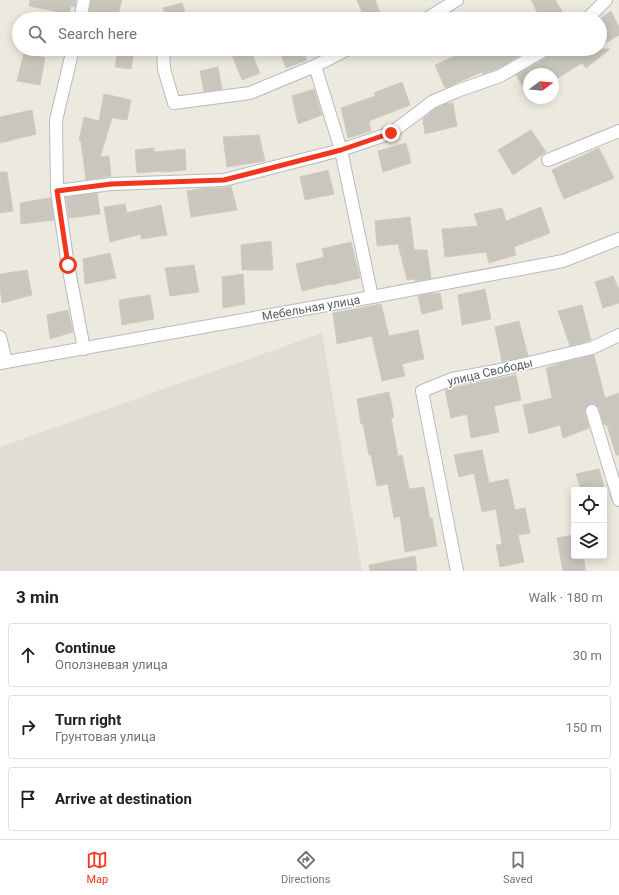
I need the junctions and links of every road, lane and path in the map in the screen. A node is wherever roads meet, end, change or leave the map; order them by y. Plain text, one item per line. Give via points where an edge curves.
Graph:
1 (84, 0) edge
2 (457, 0) edge
3 (606, 0) edge
4 (81, 12) edge
5 (437, 12) edge
6 (594, 12) edge
7 (71, 56) edge
8 (163, 56) edge
9 (334, 56) edge
10 (534, 56) edge
11 (315, 66) junction
12 (619, 131) edge
13 (341, 150) junction
14 (548, 160) dead end
15 (57, 191) junction
16 (619, 239) edge
17 (372, 297) junction
18 (619, 335) edge
19 (0, 337) edge
20 (84, 349) junction
21 (3, 362) edge
22 (592, 411) dead end
23 (619, 500) edge
24 (457, 571) edge

1 - 4 street
2 - 5 street
3 - 6 street
7 - 15 street via 56,120
8 - 11 street via 164,69 174,103 250,93
9 - 11 street
10 - 13 street via 500,76 432,102 391,133
11 - 13 street
12 - 14 street
13 - 15 street via 224,180 111,184
13 - 17 street
15 - 20 street
16 - 17 street, Мебельная улица via 563,261
17 - 20 street, Мебельная улица
18 - 24 street, улица Свободы via 592,348 452,379 422,391
19 - 21 street
20 - 21 street, Мебельная улица
22 - 23 street

